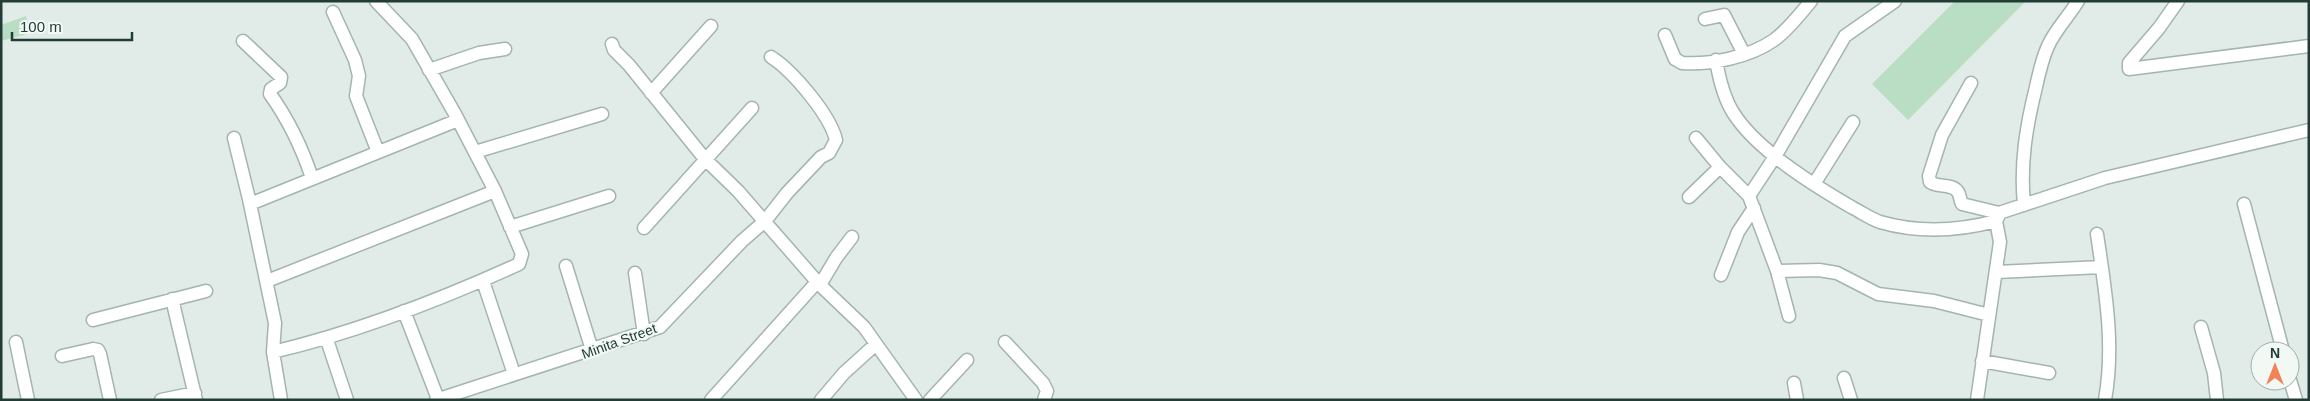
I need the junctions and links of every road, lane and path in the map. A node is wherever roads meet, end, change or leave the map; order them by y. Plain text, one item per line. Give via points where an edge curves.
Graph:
1 (376, 1) edge
2 (1812, 1) edge
3 (1895, 1) edge
4 (2078, 1) edge
5 (2178, 1) edge
6 (334, 12) dead end
7 (1705, 19) dead end
8 (712, 26) dead end
9 (1665, 35) dead end
10 (244, 41) dead end
11 (612, 44) dead end
12 (2309, 46) edge
13 (505, 49) dead end
14 (1744, 54) junction
15 (771, 57) dead end
16 (1716, 60) junction
17 (429, 70) junction
18 (1971, 83) dead end
19 (651, 93) junction
20 (752, 108) dead end
21 (602, 114) dead end
22 (458, 120) junction
23 (1853, 122) dead end
24 (2309, 130) edge
25 (234, 138) dead end
26 (1696, 138) dead end
27 (378, 152) junction
28 (475, 152) junction
29 (1776, 156) junction
30 (705, 159) junction
31 (1720, 167) junction
32 (312, 178) junction
33 (1814, 184) junction
34 (495, 191) junction
35 (609, 196) dead end
36 (1749, 196) junction
37 (1689, 197) dead end
38 (250, 204) junction
39 (2244, 204) dead end
40 (2024, 205) junction
41 (1754, 208) junction
42 (1998, 217) junction
43 (765, 221) junction
44 (510, 227) junction
45 (644, 228) dead end
46 (2097, 234) dead end
47 (852, 237) dead end
48 (566, 266) dead end
49 (2102, 267) junction
50 (1777, 271) junction
51 (1997, 272) junction
52 (635, 273) dead end
53 (1721, 275) dead end
54 (267, 281) junction
55 (483, 281) junction
56 (818, 284) junction
57 (206, 291) dead end
58 (172, 299) junction
59 (404, 311) junction
60 (1989, 315) junction
61 (1789, 316) dead end
62 (93, 320) dead end
63 (2201, 327) dead end
64 (644, 334) junction
65 (326, 340) junction
66 (2280, 341) edge
67 (16, 342) dead end
68 (1005, 342) dead end
69 (876, 344) junction
70 (592, 350) junction
71 (273, 352) junction
72 (62, 356) dead end
73 (967, 360) dead end
74 (1982, 360) junction
75 (514, 374) junction
76 (2049, 374) dead end
77 (1844, 378) dead end
78 (1794, 383) dead end
79 (196, 397) edge
80 (437, 399) edge
81 (28, 400) edge
82 (110, 400) edge
83 (161, 400) edge
84 (280, 400) edge
85 (347, 400) edge
86 (711, 400) edge
87 (821, 400) edge
88 (916, 400) edge
89 (930, 400) edge
90 (1044, 400) edge
91 (1796, 400) edge
92 (1851, 400) edge
93 (1977, 400) edge
94 (2105, 400) edge
95 (2217, 400) edge

1 - 17 street via 412,39
2 - 14 street via 1774,40
3 - 29 street via 1844,36
4 - 40 street via 2049,44 2042,64 2023,152
5 - 12 street via 2129,63 2129,69
6 - 27 street via 355,60 358,76 356,96
7 - 14 street via 1724,15
8 - 19 street
9 - 16 street via 1675,58 1682,63
10 - 32 street via 281,77 280,83 270,89 270,94 298,142
11 - 19 street
13 - 17 street via 479,53
14 - 16 street
15 - 43 street, Minita Street via 786,67 833,126 836,140 829,153 821,157 786,194
16 - 29 street via 1724,94 1733,113 1747,132
17 - 22 street
18 - 42 street via 1942,135 1930,182 1952,187 1957,190 1962,204
19 - 30 street
20 - 30 street
21 - 28 street
22 - 27 street
22 - 28 street
23 - 33 street
24 - 40 street via 2105,178
25 - 38 street
26 - 31 street
27 - 32 street
28 - 34 street
29 - 33 street
29 - 36 street
30 - 43 street
30 - 45 street
31 - 36 street
31 - 37 street
32 - 38 street
33 - 42 street via 1878,222 1902,227 1958,230
34 - 44 street
34 - 54 street
35 - 44 street
36 - 41 street
38 - 54 street
39 - 66 street
40 - 42 street
41 - 50 street
41 - 53 street via 1738,232
42 - 51 street
43 - 56 street
43 - 64 street, Minita Street via 660,328
44 - 55 street via 522,260
46 - 49 street
47 - 56 street
48 - 70 street
49 - 51 street
49 - 94 street via 2110,357
50 - 60 street via 1819,270 1837,274 1878,294 1934,301
50 - 61 street
51 - 60 street
52 - 64 street
54 - 71 street via 275,323
55 - 59 street
55 - 75 street
56 - 69 street via 864,327
56 - 86 street
57 - 58 street
58 - 62 street
58 - 79 street
59 - 65 street
59 - 80 street
60 - 74 street
63 - 95 street via 2214,373
64 - 70 street, Minita Street
65 - 71 street
65 - 85 street
67 - 81 street
68 - 90 street via 1043,383 1047,392
69 - 87 street via 844,373
69 - 88 street
70 - 75 street, Minita Street
71 - 84 street
72 - 82 street via 98,350
73 - 89 street
74 - 76 street
74 - 93 street
75 - 80 street, Minita Street
77 - 92 street
78 - 91 street
79 - 83 street

